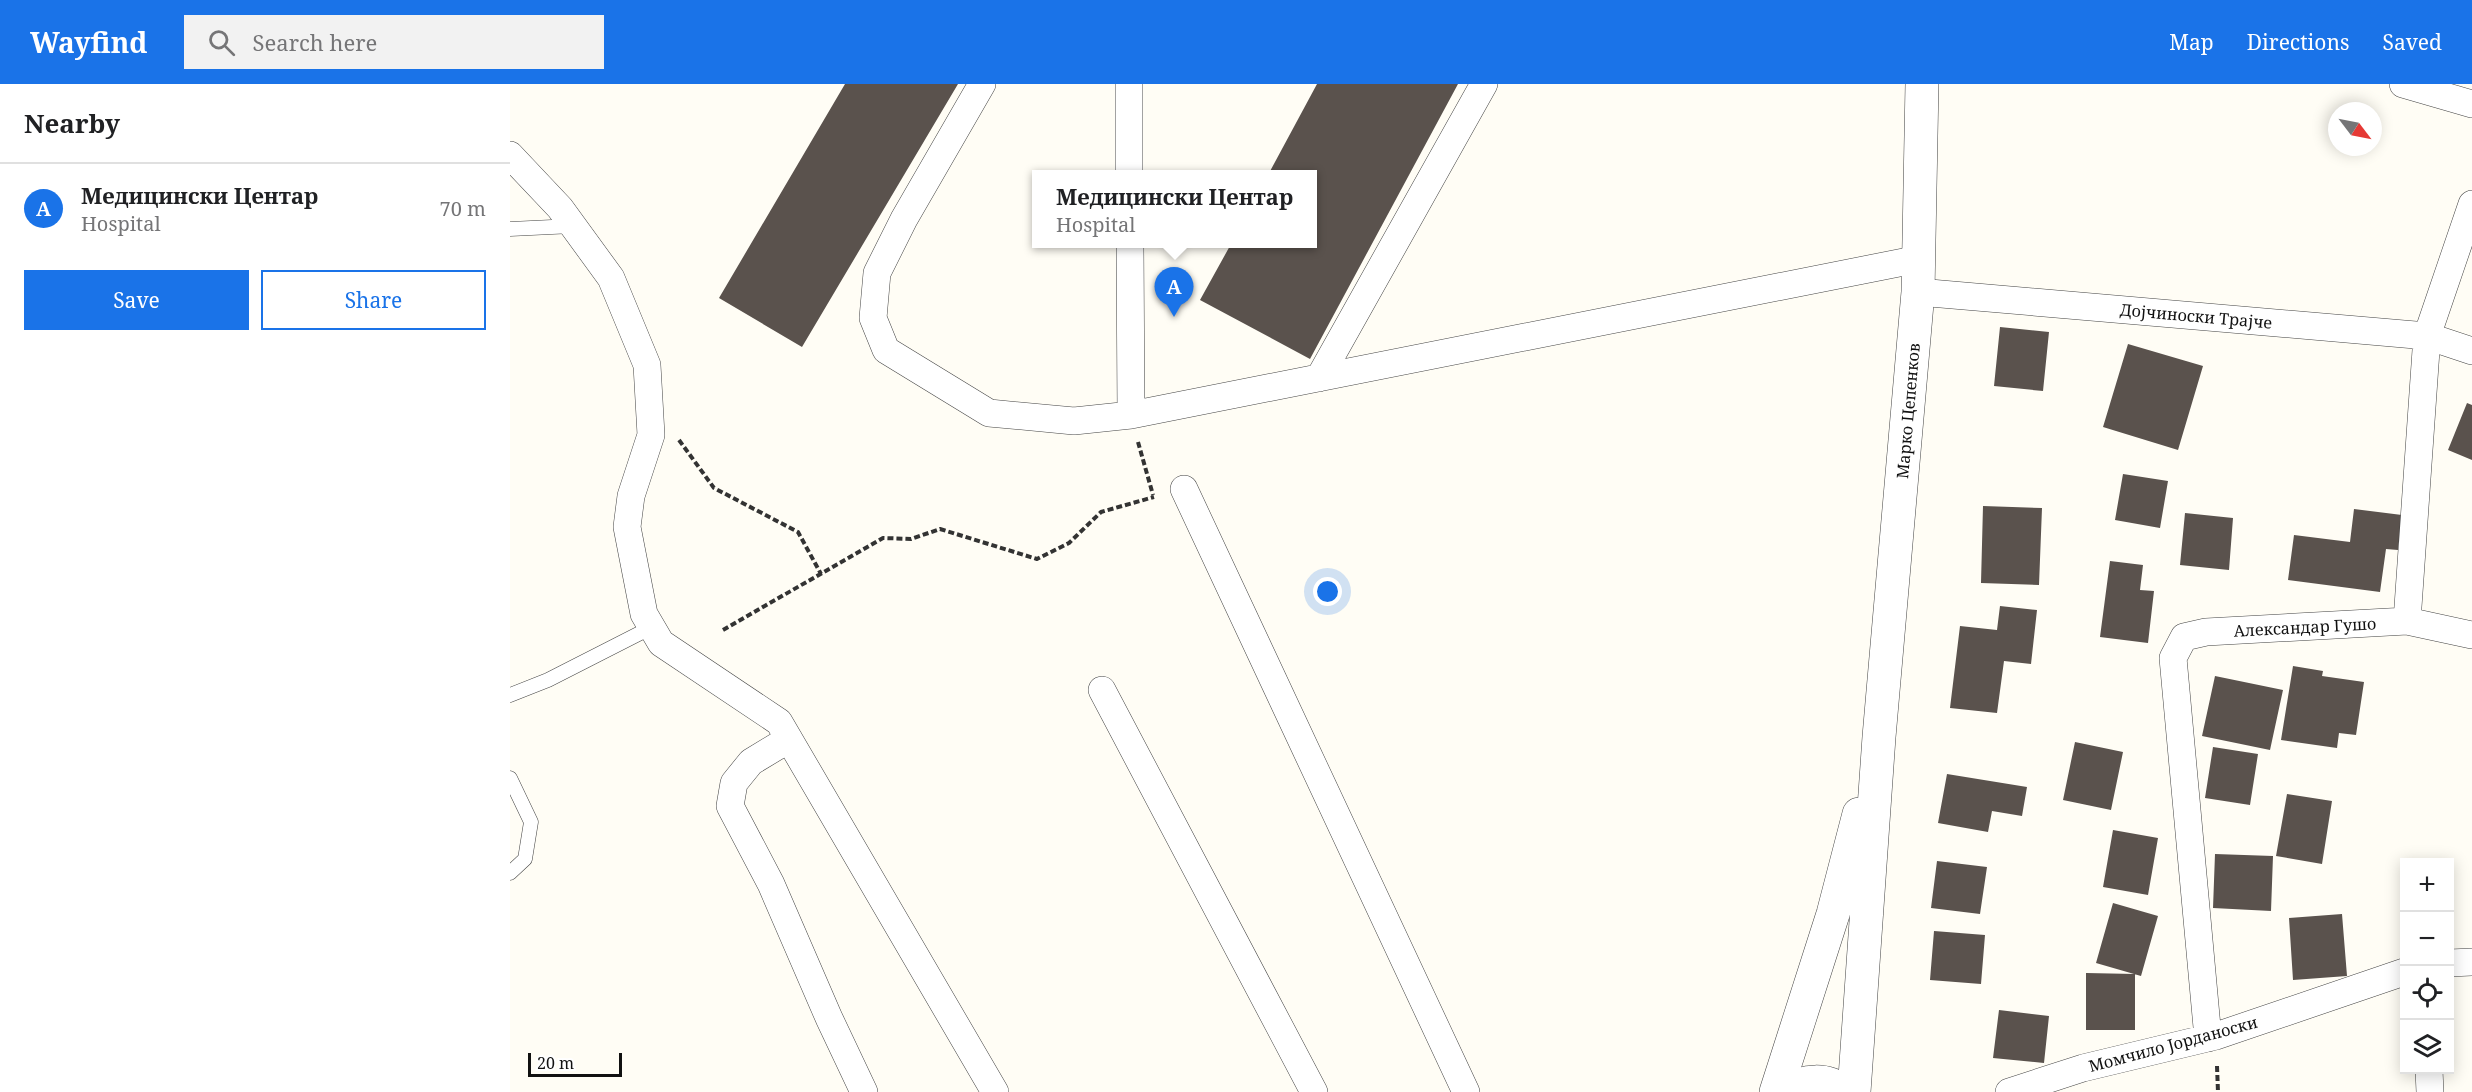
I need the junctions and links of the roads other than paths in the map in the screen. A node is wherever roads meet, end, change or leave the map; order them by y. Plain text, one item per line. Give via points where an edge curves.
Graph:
1 (982, 84) edge
2 (1129, 84) edge
3 (1484, 84) edge
4 (1922, 84) edge
5 (2403, 84) edge
6 (2472, 104) edge
7 (510, 155) edge
8 (1129, 170) edge
9 (2472, 204) edge
10 (573, 225) junction
11 (510, 229) edge
12 (1130, 248) edge
13 (1919, 260) junction
14 (1918, 292) junction
15 (2427, 336) junction
16 (2472, 351) edge
17 (1318, 378) junction
18 (1131, 415) junction
19 (1184, 489) road end
20 (2407, 621) junction
21 (652, 627) junction
22 (2472, 635) edge
23 (1102, 690) dead end
24 (510, 695) edge
25 (1879, 737) junction
26 (789, 739) junction
27 (510, 778) edge
28 (510, 873) edge
29 (2472, 962) edge
30 (2454, 963) edge
31 (2400, 973) edge
32 (2208, 1038) junction
33 (2429, 1074) edge
34 (2085, 1080) edge
35 (864, 1092) edge
36 (995, 1092) edge
37 (1314, 1092) edge
38 (1466, 1092) edge
39 (1776, 1092) edge
40 (1786, 1092) edge
41 (1844, 1092) edge
42 (1854, 1092) edge
43 (2009, 1092) edge
44 (2430, 1092) edge

1 - 18 street via 877,273 873,318 886,350 989,413 1074,421
2 - 8 street
3 - 17 street
4 - 13 street, Марко Цепенков
5 - 6 street
7 - 10 street
9 - 15 street
10 - 11 lane
10 - 21 street via 611,278 647,365 651,435 631,496 627,527 644,614
12 - 18 street
13 - 14 street, Марко Цепенков
13 - 17 street
14 - 15 street, Дојчиноски Трајче
14 - 25 street, Марко Цепенков
15 - 16 street, Дојчиноски Трајче
15 - 20 street
17 - 18 street
19 - 38 street
20 - 22 street, Александар Гушо
20 - 32 street, Александар Гушо via 2206,632 2184,637 2173,658
21 - 24 lane
21 - 26 street via 661,642 779,722
23 - 37 street
25 - 39 street via 1833,914
25 - 42 street
26 - 35 street via 751,762 734,783 730,806 771,884
26 - 36 street
27 - 28 lane via 531,822 525,858
29 - 30 street
31 - 32 street, Момчило Јорданоски
32 - 34 street, Момчило Јорданоски
33 - 44 street
34 - 43 street, Момчило Јорданоски
40 - 41 street via 1809,1082 1826,1083

